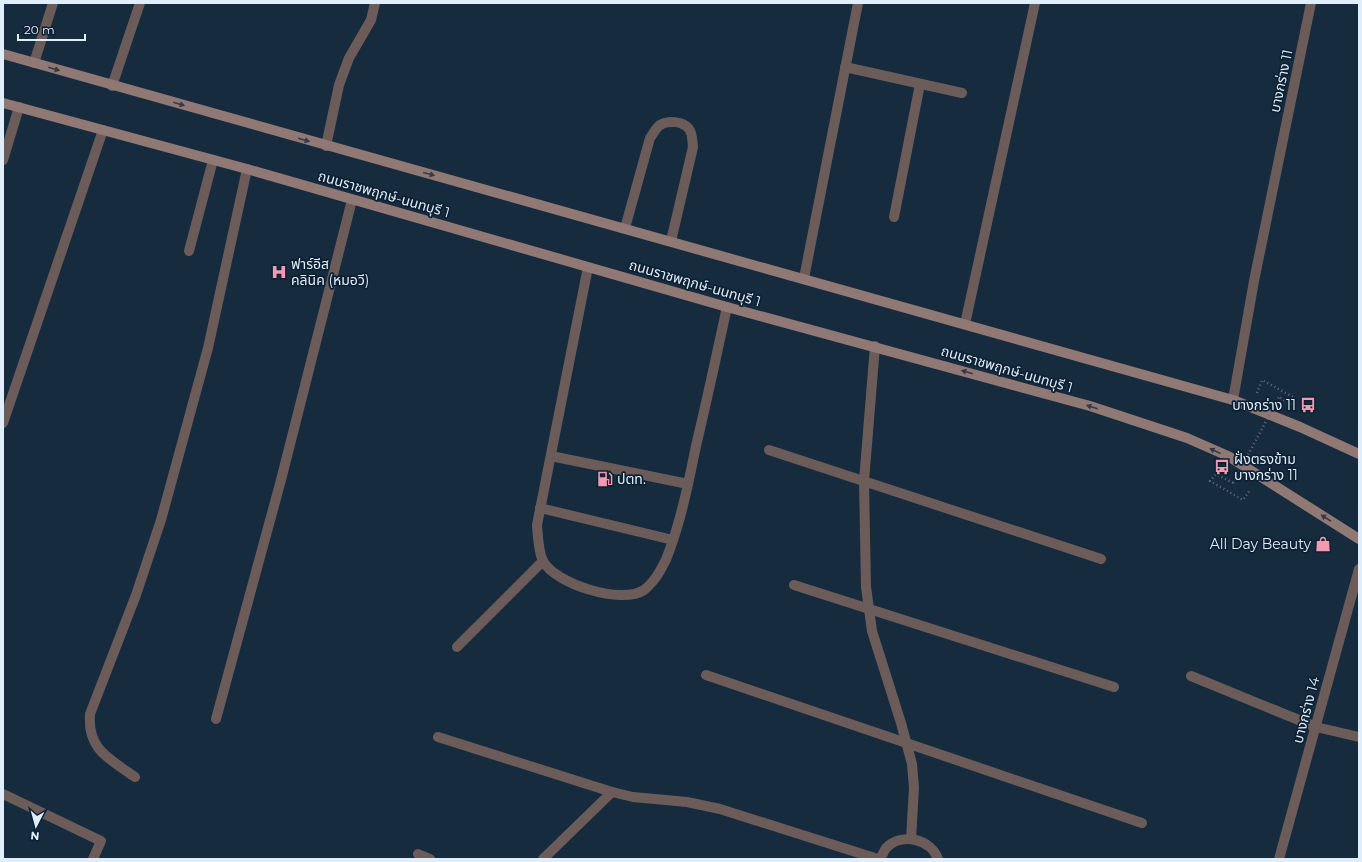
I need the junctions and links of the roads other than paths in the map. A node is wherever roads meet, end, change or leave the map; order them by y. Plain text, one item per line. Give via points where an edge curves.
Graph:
1 (53, 3) edge
2 (140, 3) edge
3 (375, 3) edge
4 (858, 3) edge
5 (1035, 3) edge
6 (1312, 3) edge
7 (3, 54) edge
8 (34, 63) junction
9 (845, 67) junction
10 (920, 84) junction
11 (112, 86) junction
12 (962, 93) dead end
13 (3, 102) edge
14 (19, 107) junction
15 (103, 130) junction
16 (326, 146) junction
17 (3, 160) edge
18 (214, 160) junction
19 (247, 169) junction
20 (352, 200) junction
21 (894, 217) dead end
22 (625, 228) junction
23 (671, 240) junction
24 (189, 251) dead end
25 (588, 267) junction
26 (804, 278) junction
27 (727, 307) junction
28 (965, 324) junction
29 (875, 346) junction
30 (1233, 400) junction
31 (3, 423) edge
32 (769, 450) dead end
33 (1359, 454) edge
34 (551, 456) junction
35 (864, 481) junction
36 (688, 484) junction
37 (540, 508) junction
38 (1359, 539) edge
39 (673, 540) junction
40 (1101, 559) dead end
41 (543, 561) junction
42 (1359, 569) edge
43 (794, 585) dead end
44 (869, 609) junction
45 (457, 648) dead end
46 (706, 675) dead end
47 (1191, 676) dead end
48 (1114, 687) dead end
49 (216, 719) dead end
50 (1316, 727) junction
51 (438, 736) dead end
52 (1359, 737) edge
53 (906, 743) junction
54 (135, 777) dead end
55 (612, 792) junction
56 (3, 794) edge
57 (1142, 822) dead end
58 (911, 839) junction
59 (418, 854) dead end
60 (93, 859) edge
61 (430, 859) edge
62 (543, 859) edge
63 (879, 859) edge
64 (938, 859) edge
65 (1280, 859) edge

1 - 8 street
2 - 11 street
3 - 16 street via 371,20 349,58 338,85
4 - 9 street
5 - 28 street
6 - 30 street, บางกร่าง 11 via 1254,281
7 - 8 main road
8 -> 11 main road
9 - 10 street
9 - 26 street
10 - 12 street
10 - 21 street
11 -> 16 main road
13 - 14 main road, ถนนราชพฤกษ์-นนทบุรี 1
14 - 15 main road, ถนนราชพฤกษ์-นนทบุรี 1
14 - 17 street
15 - 18 main road, ถนนราชพฤกษ์-นนทบุรี 1
15 - 31 street
16 -> 22 main road
18 - 19 main road, ถนนราชพฤกษ์-นนทบุรี 1
18 - 24 street
19 - 20 main road, ถนนราชพฤกษ์-นนทบุรี 1
19 - 54 street via 208,348 161,520 136,595 90,714 89,728 93,742 102,754
20 - 25 main road, ถนนราชพฤกษ์-นนทบุรี 1
20 - 49 street via 281,480
22 - 23 main road
22 - 23 street via 650,138 658,126 664,123 681,123 689,128 693,147
23 - 26 main road
25 - 27 main road, ถนนราชพฤกษ์-นนทบุรี 1
25 - 34 street
26 - 28 main road
27 - 29 main road, ถนนราชพฤกษ์-นนทบุรี 1
27 - 36 street
28 - 30 main road
29 - 35 street
38 -> 29 main road, ถนนราชพฤกษ์-นนทบุรี 1 via 1228,456 1187,438 1090,406
30 - 33 main road
32 - 35 street
34 - 36 street
34 - 37 street
35 - 40 street
35 - 44 street via 866,587
36 - 39 street
37 - 39 street
37 - 41 street via 537,525
39 - 41 street via 656,577 644,590 629,595 605,593 574,584 553,573
41 - 45 street
42 - 50 street, บางกร่าง 14
43 - 44 street
44 - 48 street
44 - 53 street via 872,631
46 - 53 street
47 - 50 street
50 - 52 street
50 - 65 street, บางกร่าง 14
51 - 55 street
53 - 57 street
53 - 58 street via 912,764 914,788
55 - 62 street
55 - 63 street via 720,809
56 - 60 street via 101,840
58 - 63 street via 898,841 886,848
58 - 64 street via 922,841 931,848
59 - 61 street

